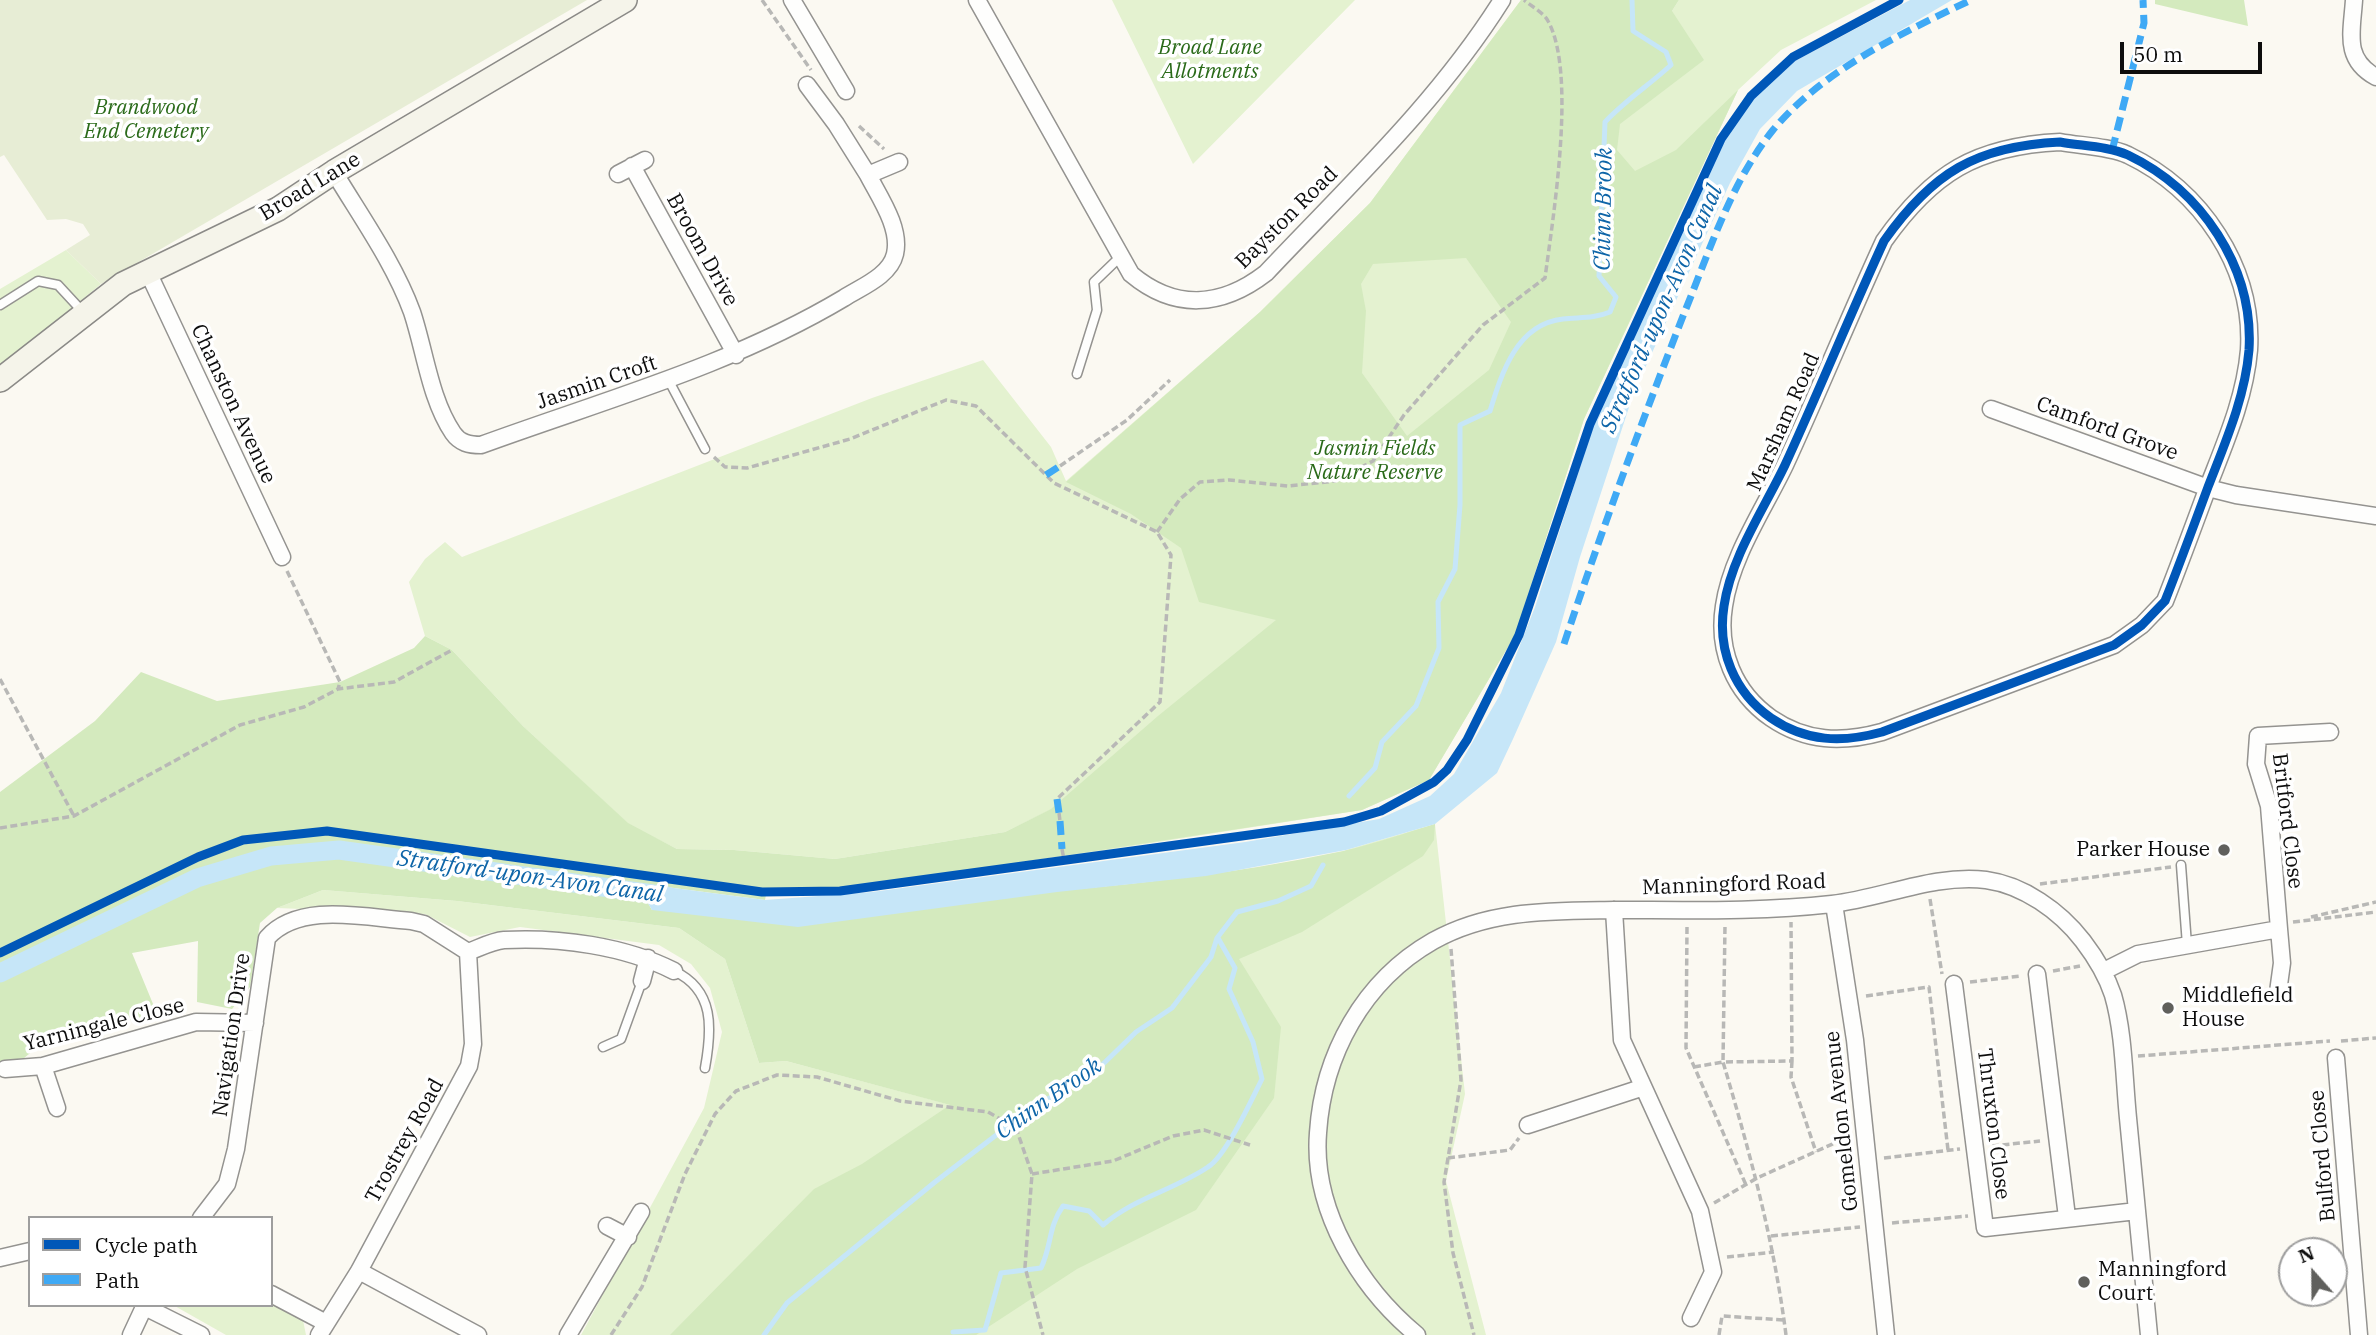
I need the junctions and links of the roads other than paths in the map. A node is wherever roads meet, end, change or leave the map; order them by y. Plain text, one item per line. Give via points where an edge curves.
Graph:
1 (625, 0) edge
2 (792, 0) edge
3 (976, 0) edge
4 (1502, 0) edge
5 (2354, 0) edge
6 (2376, 76) edge
7 (807, 85) dead end
8 (846, 91) dead end
9 (899, 162) dead end
10 (632, 167) dead end
11 (334, 172) junction
12 (868, 175) junction
13 (1121, 256) junction
14 (147, 270) junction
15 (0, 305) edge
16 (85, 314) junction
17 (736, 355) junction
18 (1077, 374) dead end
19 (0, 380) edge
20 (669, 380) junction
21 (1992, 409) dead end
22 (705, 449) road end
23 (2208, 488) junction
24 (2376, 516) edge
25 (282, 557) road end
26 (2330, 732) dead end
27 (2180, 865) road end
28 (1834, 904) junction
29 (1614, 911) junction
30 (2278, 929) junction
31 (2188, 945) junction
32 (468, 952) junction
33 (648, 958) junction
34 (2101, 967) junction
35 (674, 971) joint
36 (2037, 974) road end
37 (642, 981) joint
38 (1949, 985) road end
39 (2278, 992) dead end
40 (255, 1023) junction
41 (603, 1047) dead end
42 (2336, 1058) dead end
43 (43, 1066) junction
44 (705, 1068) dead end
45 (5, 1069) dead end
46 (1641, 1087) junction
47 (57, 1108) dead end
48 (1528, 1125) road end
49 (2137, 1211) junction
50 (641, 1212) dead end
51 (203, 1216) edge
52 (2067, 1217) junction
53 (607, 1226) dead end
54 (628, 1237) junction
55 (28, 1251) edge
56 (0, 1258) edge
57 (359, 1270) junction
58 (273, 1295) edge
59 (145, 1307) edge
60 (147, 1307) edge
61 (1691, 1318) dead end
62 (323, 1329) edge
63 (131, 1335) edge
64 (201, 1335) edge
65 (478, 1335) edge
66 (568, 1335) edge
67 (1418, 1335) edge
68 (1886, 1335) edge
69 (2149, 1335) edge
70 (2359, 1335) edge

1 - 11 street, Broad Lane
2 - 8 street
3 - 13 street, Bayston Road
4 - 13 street, Bayston Road via 1478,38 1410,121 1248,288 1228,296 1185,301 1164,296 1131,274
5 - 6 street via 2354,58
7 - 12 street, Jasmin Croft
9 - 12 street
10 - 17 street, Broom Drive
11 - 14 street, Broad Lane via 278,209
11 - 20 street, Jasmin Croft via 411,309 440,408 454,435 466,444 481,445
12 - 17 street, Jasmin Croft via 895,237 895,256 881,276
13 - 18 lane via 1094,282 1097,310
14 - 16 street, Broad Lane
14 - 25 street, Chanston Avenue
15 - 16 lane via 37,281 58,285
16 - 19 street, Broad Lane
17 - 20 street, Jasmin Croft
20 - 22 lane
21 - 23 street, Camford Grove
23 - 23 street, Marsham Road via 2165,601 2141,625 2114,645 1882,732 1858,739 1805,736 1757,708 1729,665 1723,646 1729,580 1884,241 1927,188 1944,174 1986,154 2060,142 2125,154 2180,189 2214,227 2240,287 2249,351 2243,390
23 - 24 street, Camford Grove
26 - 30 street, Britford Close via 2258,736 2256,764 2269,806
27 - 31 lane
28 - 29 street, Manningford Road
28 - 34 street, Manningford Road via 1927,883 1984,880 2028,895 2053,910
28 - 68 street, Gomeldon Avenue via 1865,1129
29 - 46 street via 1622,1040
29 - 67 street, Manningford Road via 1502,915 1450,933 1416,952 1379,983 1363,1002 1331,1064 1317,1139 1320,1172 1340,1236 1376,1297
30 - 31 street
30 - 39 street via 2283,963
31 - 34 street via 2138,954
32 - 33 street via 501,940 561,941
32 - 40 street, Navigation Drive via 424,924 411,921 331,916 288,921 267,938
32 - 57 street, Trostrey Road via 473,1044 469,1066
33 - 35 street
33 - 37 street
34 - 49 street, Manningford Road via 2114,999
35 - 44 lane via 692,980 705,1004 711,1038
36 - 52 street
37 - 41 lane via 621,1039
38 - 52 street, Thruxton Close via 1985,1228
40 - 43 street, Yarningale Close via 196,1022
40 - 51 street, Navigation Drive via 227,1184
42 - 70 street, Bulford Close
43 - 45 street, Yarningale Close
43 - 47 street
46 - 48 street
46 - 61 street via 1700,1211 1713,1272
49 - 52 street, Thruxton Close
49 - 69 street, Manningford Road
50 - 54 street
53 - 54 street
54 - 66 street
55 - 56 street
57 - 62 street, Trostrey Road
57 - 65 street
58 - 62 street
59 - 63 street
60 - 64 street

